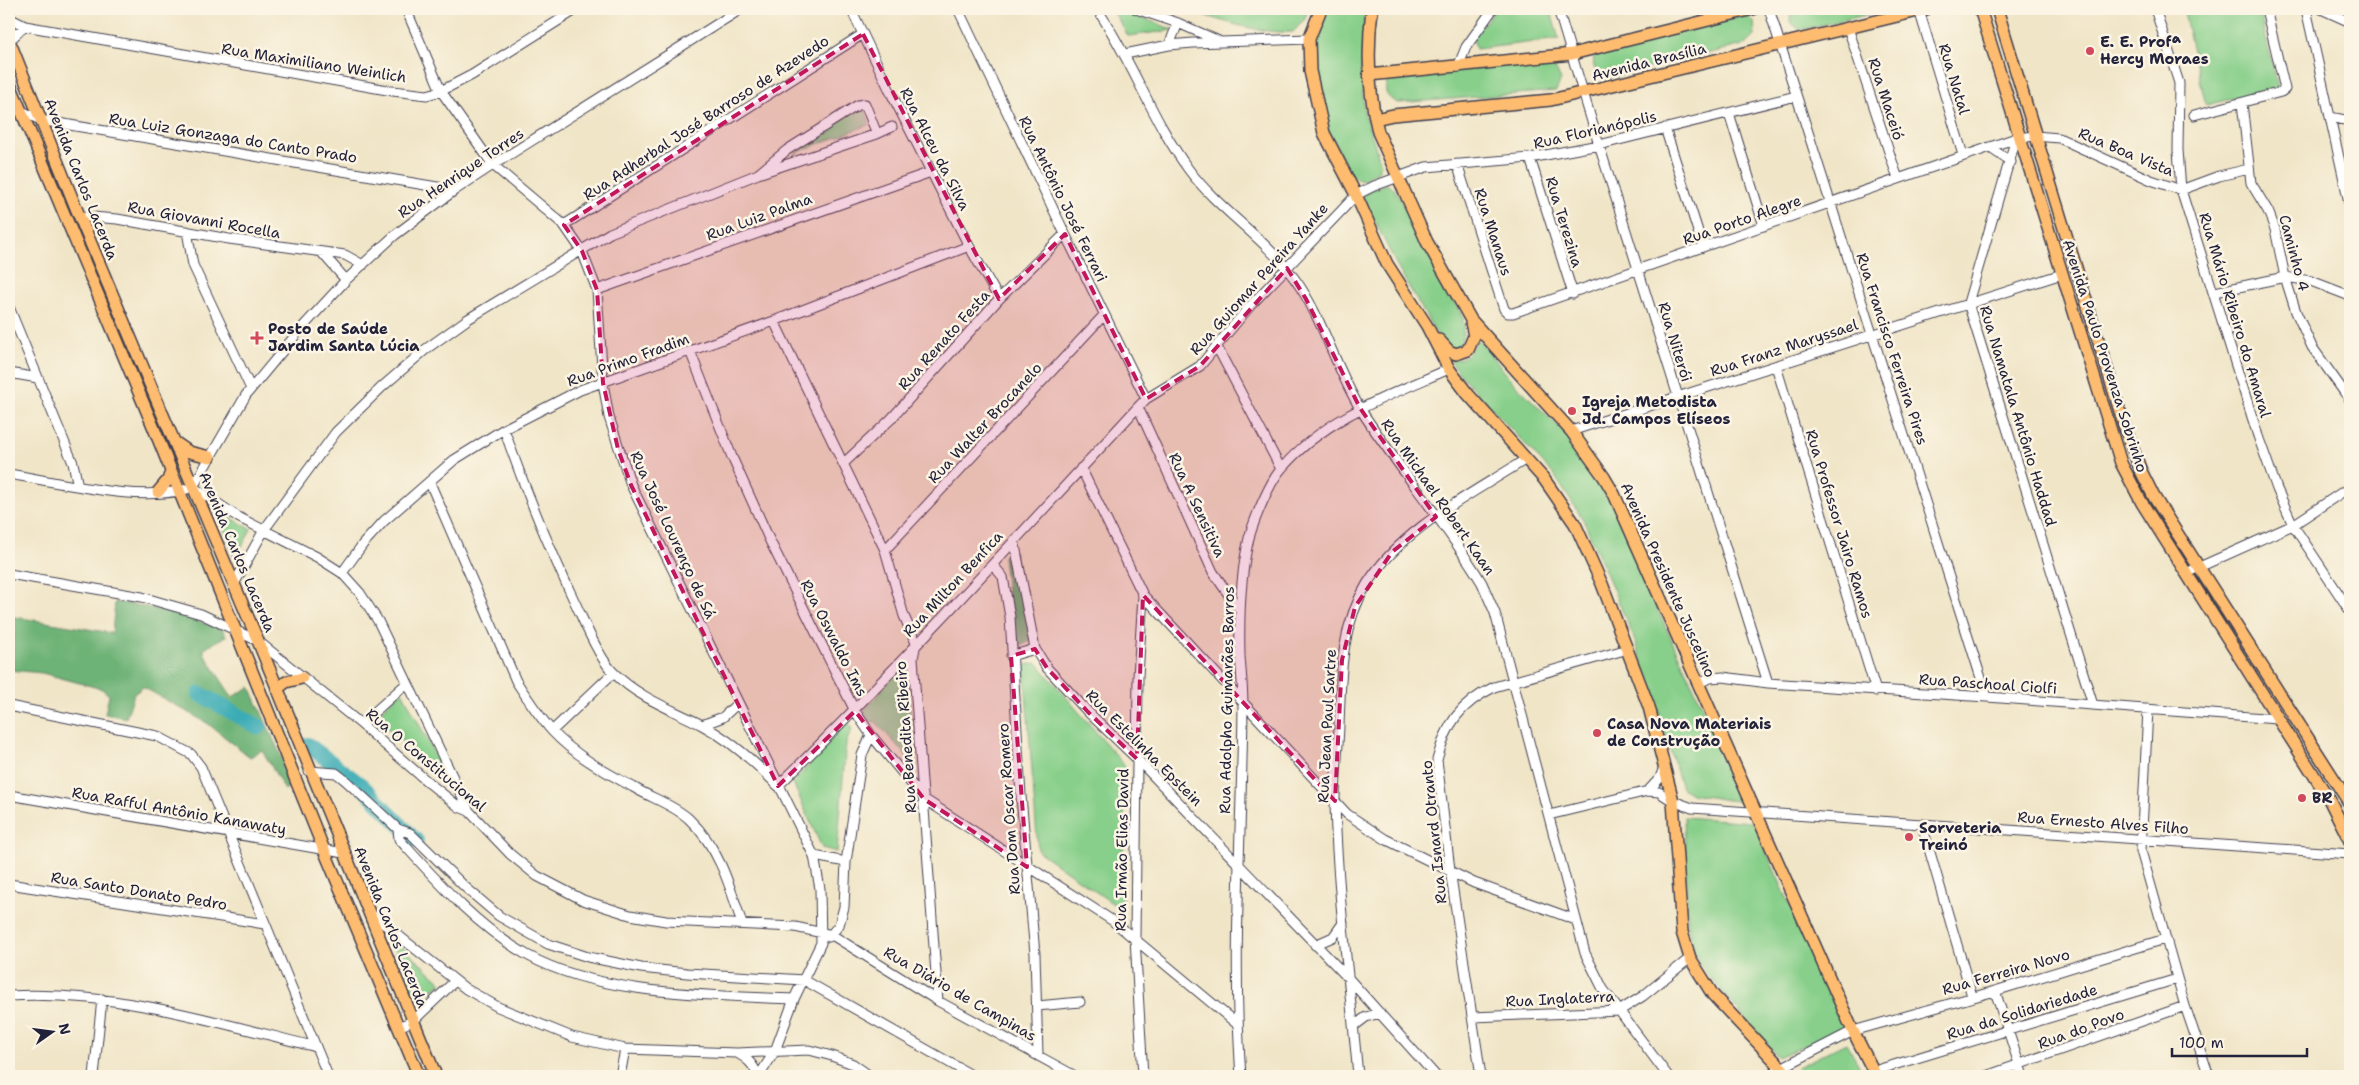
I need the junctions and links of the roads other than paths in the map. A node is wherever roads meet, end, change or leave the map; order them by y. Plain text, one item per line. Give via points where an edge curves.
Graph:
1 (406, 9) edge
2 (577, 9) edge
3 (741, 9) edge
4 (851, 9) edge
5 (958, 9) edge
6 (1097, 9) edge
7 (1136, 9) edge
8 (1321, 9) edge
9 (1372, 9) edge
10 (1492, 9) edge
11 (1558, 9) edge
12 (1753, 9) edge
13 (1769, 9) edge
14 (1980, 9) edge
15 (1997, 9) edge
16 (2155, 9) edge
17 (2266, 9) edge
18 (2306, 9) edge
19 (2321, 9) edge
20 (1922, 10) edge
21 (1158, 12) edge
22 (9, 18) edge
23 (2350, 22) edge
24 (1178, 23) junction
25 (25, 26) junction
26 (1848, 28) junction
27 (863, 34) junction
28 (1309, 39) junction
29 (9, 40) edge
30 (1223, 42) junction
31 (1168, 45) junction
32 (1780, 45) junction
33 (1125, 54) junction
34 (1572, 54) junction
35 (1458, 67) junction
36 (1368, 75) junction
37 (9, 82) edge
38 (441, 91) junction
39 (1584, 93) junction
40 (1796, 96) junction
41 (2242, 103) junction
42 (14, 110) edge
43 (1729, 113) junction
44 (2194, 115) dead end
45 (2330, 117) junction
46 (1375, 119) junction
47 (40, 120) junction
48 (2350, 121) edge
49 (892, 128) dead end
50 (1665, 128) junction
51 (877, 134) junction
52 (2036, 136) junction
53 (2018, 138) junction
54 (1599, 145) junction
55 (1988, 146) junction
56 (1962, 155) junction
57 (1530, 158) junction
58 (2011, 162) junction
59 (1457, 164) junction
60 (493, 165) junction
61 (2249, 169) junction
62 (931, 172) junction
63 (758, 174) junction
64 (1398, 177) junction
65 (1898, 179) junction
66 (455, 190) junction
67 (2182, 190) junction
68 (1356, 195) junction
69 (1830, 204) junction
70 (2350, 207) edge
71 (1342, 210) junction
72 (63, 211) junction
73 (78, 212) junction
74 (1365, 214) junction
75 (564, 225) junction
76 (1764, 226) junction
77 (187, 231) junction
78 (1065, 234) junction
79 (969, 246) junction
80 (1703, 247) junction
81 (582, 251) junction
82 (323, 254) junction
83 (363, 264) junction
84 (1287, 268) junction
85 (1639, 270) junction
86 (2062, 274) junction
87 (2286, 277) junction
88 (346, 280) junction
89 (596, 290) junction
90 (2215, 292) junction
91 (1572, 294) junction
92 (2350, 296) edge
93 (1000, 298) junction
94 (1968, 303) junction
95 (9, 307) edge
96 (1504, 309) joint
97 (1104, 315) junction
98 (1471, 320) junction
99 (774, 321) junction
100 (1426, 326) junction
101 (1874, 334) junction
102 (1217, 347) junction
103 (690, 351) junction
104 (1776, 366) junction
105 (1449, 369) junction
106 (9, 373) edge
107 (38, 378) junction
108 (603, 383) junction
109 (251, 389) junction
110 (1677, 397) junction
111 (1146, 399) junction
112 (2350, 400) edge
113 (1138, 407) junction
114 (1360, 408) junction
115 (504, 429) junction
116 (1571, 431) junction
117 (174, 441) junction
118 (210, 457) junction
119 (1526, 459) junction
120 (844, 463) junction
121 (1081, 468) junction
122 (1281, 469) junction
123 (171, 472) junction
124 (9, 474) edge
125 (430, 483) junction
126 (78, 486) junction
127 (193, 487) junction
128 (2350, 487) edge
129 (158, 492) junction
130 (180, 492) junction
131 (1436, 517) junction
132 (2293, 526) junction
133 (264, 530) junction
134 (1014, 540) junction
135 (885, 550) junction
136 (993, 565) junction
137 (2200, 566) junction
138 (342, 573) junction
139 (2186, 573) junction
140 (9, 574) edge
141 (233, 586) junction
142 (1143, 595) junction
143 (1240, 611) junction
144 (2350, 611) edge
145 (237, 632) junction
146 (258, 641) junction
147 (916, 643) junction
148 (1035, 649) junction
149 (1628, 649) junction
150 (1011, 656) junction
151 (613, 672) junction
152 (302, 678) junction
153 (1512, 681) junction
154 (406, 683) junction
155 (1698, 683) junction
156 (1768, 683) junction
157 (276, 688) junction
158 (1876, 691) junction
159 (1987, 697) junction
160 (1243, 702) junction
161 (738, 703) junction
162 (2093, 705) junction
163 (9, 706) edge
164 (2148, 709) junction
165 (855, 711) junction
166 (2277, 719) junction
167 (361, 724) junction
168 (702, 725) junction
169 (552, 731) junction
170 (871, 735) junction
171 (1137, 759) junction
172 (1664, 766) junction
173 (310, 771) junction
174 (778, 786) junction
175 (1648, 791) junction
176 (9, 795) edge
177 (924, 799) junction
178 (1336, 801) junction
179 (1673, 801) junction
180 (2350, 804) edge
181 (469, 811) junction
182 (1757, 813) junction
183 (1549, 815) junction
184 (1922, 825) junction
185 (398, 829) junction
186 (228, 833) junction
187 (2141, 839) junction
188 (2350, 841) edge
189 (324, 850) junction
190 (344, 853) junction
191 (2350, 854) edge
192 (814, 856) junction
193 (846, 862) junction
194 (1238, 863) junction
195 (1027, 867) junction
196 (1450, 870) junction
197 (9, 884) edge
198 (370, 913) junction
199 (1576, 920) junction
200 (1343, 923) junction
201 (265, 924) junction
202 (742, 924) junction
203 (822, 932) junction
204 (832, 935) junction
205 (1135, 938) junction
206 (2165, 939) junction
207 (821, 942) junction
208 (1315, 945) junction
209 (1690, 958) junction
210 (1349, 979) junction
211 (2178, 979) junction
212 (804, 980) junction
213 (454, 982) junction
214 (1995, 991) junction
215 (9, 996) edge
216 (1972, 996) junction
217 (102, 999) junction
218 (794, 999) junction
219 (938, 1001) junction
220 (1080, 1002) dead end
221 (1037, 1006) junction
222 (2185, 1006) junction
223 (1619, 1011) junction
224 (1380, 1013) junction
225 (1473, 1017) junction
226 (413, 1021) junction
227 (1237, 1024) junction
228 (1354, 1026) junction
229 (398, 1027) junction
230 (1854, 1031) junction
231 (2008, 1031) junction
232 (316, 1047) junction
233 (625, 1049) junction
234 (775, 1051) junction
235 (737, 1053) junction
236 (1038, 1055) junction
237 (2018, 1066) junction
238 (1785, 1072) edge
239 (1875, 1074) edge
240 (1480, 1075) edge
241 (94, 1076) edge
242 (328, 1076) edge
243 (419, 1076) edge
244 (436, 1076) edge
245 (620, 1076) edge
246 (758, 1076) edge
247 (870, 1076) edge
248 (973, 1076) edge
249 (1075, 1076) edge
250 (1143, 1076) edge
251 (1241, 1076) edge
252 (1358, 1076) edge
253 (1436, 1076) edge
254 (1668, 1076) edge
255 (1770, 1076) edge
256 (1986, 1076) edge
257 (2023, 1076) edge
258 (2209, 1076) edge

1 - 38 street, Rua José Lourenço de Sá
2 - 38 street, Rua Maximiliano Weinlich
3 - 60 street, Rua Henrique Torres
4 - 27 street, Rua Alceu da Silva
5 - 78 street, Rua Antônio José Ferrari
6 - 33 street, Rua Michael Robert Kaan
7 - 21 street
8 - 28 main road
9 - 36 main road, Avenida Presidente Juscelino
10 - 35 street via 1466,47
11 - 34 street, Rua Niterói
12 - 34 main road, Avenida Brasília
13 - 32 street, Rua Francisco Ferreira Pires
14 - 53 main road, Avenida Paulo Provenza Sobrinho
15 - 52 main road, Avenida Paulo Provenza Sobrinho
16 - 67 street, Rua Mário Ribeiro do Amaral via 2179,83 2178,150
17 - 41 street via 2285,89
18 - 45 street
19 - 23 street
20 - 26 main road, Avenida Brasília
20 - 56 street, Rua Natal
21 - 24 street
22 - 25 street, Rua Maximiliano Weinlich
24 - 30 street
24 - 31 street
25 - 29 street
25 - 38 street, Rua Maximiliano Weinlich via 393,91 426,95
26 - 32 main road, Avenida Brasília
26 - 65 street, Rua Maceió
27 - 62 street, Rua Alceu da Silva
27 - 75 street, Rua Adherbal José Barroso de Azevedo
28 - 30 street
28 - 68 main road via 1310,71 1324,133
29 - 47 main road, Avenida Carlos Lacerda
30 - 31 street
31 - 33 street
32 - 39 main road, Avenida Brasília
32 - 40 street, Rua Francisco Ferreira Pires
33 - 84 street, Rua Michael Robert Kaan via 1151,108 1189,170
34 - 35 main road, Avenida Brasília
34 - 39 street, Rua Niterói
35 - 36 main road, Avenida Brasília
36 - 46 main road, Avenida Presidente Juscelino
37 - 42 main road, Avenida Carlos Lacerda
38 - 60 street, Rua José Lourenço de Sá
39 - 46 main road, Avenida Brasília via 1551,100
39 - 54 street, Rua Niterói
40 - 43 street, Rua Florianópolis
40 - 69 street, Rua Francisco Ferreira Pires
41 - 44 street
41 - 61 street, Caminho 4
42 - 47 street, Rua Luiz Gonzaga do Canto Prado
42 - 72 main road, Avenida Carlos Lacerda
43 - 50 street, Rua Florianópolis
43 - 76 street
45 - 48 street
45 - 70 street
46 - 64 main road, Avenida Presidente Juscelino
47 - 66 street, Rua Luiz Gonzaga do Canto Prado
47 - 73 main road, Avenida Carlos Lacerda
49 - 51 street
50 - 54 street, Rua Florianópolis
50 - 80 street
51 - 63 street
51 - 63 street via 862,103 787,150
52 - 53 street, Rua Boa Vista
52 - 67 street, Rua Boa Vista via 2058,138
52 - 137 main road, Avenida Paulo Provenza Sobrinho via 2141,471 2154,497
53 - 55 street, Rua Porto Alegre
53 - 58 street, Rua Namatala Antônio Haddad
53 - 86 main road, Avenida Paulo Provenza Sobrinho
54 - 57 street, Rua Florianópolis
54 - 85 street, Rua Niterói
55 - 56 street, Rua Porto Alegre
55 - 58 street
56 - 65 street, Rua Porto Alegre
57 - 59 street, Rua Florianópolis
57 - 91 street, Rua Terezina
58 - 94 street, Rua Namatala Antônio Haddad
59 - 64 street, Rua Florianópolis via 1426,167
59 - 96 street, Rua Manaus
60 - 66 street, Rua Henrique Torres
60 - 75 street, Rua José Lourenço de Sá
61 - 67 street, Rua Boa Vista
61 - 87 street, Caminho 4 via 2253,188 2268,211 2275,230
62 - 79 street, Rua Alceu da Silva
62 - 89 street, Rua Luiz Palma
63 - 81 street via 616,230
64 - 68 street, Rua Guiomar Pereira Yanke
64 - 98 main road, Avenida Presidente Juscelino via 1427,242
65 - 69 street, Rua Porto Alegre
66 - 83 street, Rua Henrique Torres via 395,235
67 - 90 street, Rua Mário Ribeiro do Amaral
68 - 71 street, Rua Guiomar Pereira Yanke
68 - 74 main road
69 - 76 street, Rua Porto Alegre
69 - 101 street, Rua Francisco Ferreira Pires
71 - 74 street, Rua Guiomar Pereira Yanke via 1357,209
71 - 84 street, Rua Guiomar Pereira Yanke
72 - 73 main road
72 - 123 main road, Avenida Carlos Lacerda
73 - 77 street, Rua Giovanni Rocella
73 - 117 main road, Avenida Carlos Lacerda
74 - 100 main road via 1387,264
75 - 81 street, Rua José Lourenço de Sá
76 - 80 street, Rua Porto Alegre
77 - 82 street, Rua Giovanni Rocella
77 - 109 street via 192,265
78 - 93 street, Rua Renato Festa
78 - 97 street, Rua Antônio José Ferrari
79 - 93 street, Rua Alceu da Silva
79 - 99 street, Rua Primo Fradim
80 - 85 street, Rua Porto Alegre
81 - 89 street, Rua José Lourenço de Sá
81 - 133 street via 468,319 382,387 336,432
82 - 83 street, Rua Giovanni Rocella via 345,255
82 - 88 street
83 - 88 street, Rua Henrique Torres
84 - 102 street, Rua Guiomar Pereira Yanke
84 - 114 street, Rua Michael Robert Kaan via 1306,298
85 - 91 street, Rua Porto Alegre
85 - 110 street, Rua Niterói
86 - 94 street, Rua Franz Maryssael
86 - 139 main road, Avenida Paulo Provenza Sobrinho via 2121,463
87 - 90 street
87 - 92 street via 2310,281
87 - 112 street, Caminho 4 via 2296,312 2312,347
88 - 109 street, Rua Henrique Torres
89 - 108 street, Rua José Lourenço de Sá
90 - 132 street, Rua Mário Ribeiro do Amaral via 2258,436
91 - 96 street, Rua Porto Alegre via 1513,313
93 - 120 street, Rua Renato Festa via 891,420
94 - 101 street, Rua Franz Maryssael
94 - 162 street, Rua Namatala Antônio Haddad
95 - 107 street
97 - 111 street, Rua Antônio José Ferrari
97 - 135 street, Rua Walter Brocanelo
98 - 100 main road via 1472,343 1468,350 1456,354 1449,351
98 - 116 main road, Avenida Presidente Juscelino
99 - 103 street, Rua Primo Fradim
99 - 120 street, Rua Benedita Ribeiro
100 - 105 main road
101 - 104 street, Rua Franz Maryssael
101 - 159 street, Rua Francisco Ferreira Pires
102 - 111 street, Rua Guiomar Pereira Yanke via 1200,366
102 - 122 street
103 - 108 street, Rua Primo Fradim
103 - 165 street, Rua Oswaldo Ims via 770,542
104 - 110 street, Rua Franz Maryssael
104 - 158 street, Rua Professor Jairo Ramos
105 - 114 street, Rua Adolpho Guimarães Barros
105 - 119 main road
106 - 107 street
107 - 126 street via 73,463
108 - 115 street, Rua Primo Fradim via 580,390
108 - 161 street, Rua José Lourenço de Sá via 618,449 631,485
109 - 118 street, Rua Henrique Torres
110 - 116 street, Rua Franz Maryssael
110 - 156 street, Rua Niterói
111 - 113 street, Rua Milton Benfica
113 - 121 street, Rua Milton Benfica
113 - 143 street, Rua A Sensitiva via 1213,572
114 - 122 street, Rua Adolpho Guimarães Barros via 1307,443
114 - 131 street, Rua Michael Robert Kaan
115 - 125 street, Rua Primo Fradim via 454,460
115 - 151 street via 555,561 588,631
116 - 155 main road, Avenida Presidente Juscelino via 1614,494
117 - 118 main road via 189,452
117 - 127 main road, Avenida Carlos Lacerda
118 - 127 street, Rua Henrique Torres
119 - 131 street, Rua Jean Paul Sartre
119 - 149 main road via 1575,524
120 - 135 street, Rua Benedita Ribeiro
121 - 134 street, Rua Milton Benfica
121 - 142 street
122 - 143 street, Rua Adolpho Guimarães Barros via 1249,537
123 - 129 main road
123 - 130 main road, Avenida Carlos Lacerda
124 - 126 street
125 - 138 street, Rua Primo Fradim via 384,521
125 - 169 street via 516,681
126 - 129 street via 133,493
127 - 130 street
127 - 133 street
127 - 141 main road, Avenida Carlos Lacerda
128 - 132 street
129 - 130 street
130 - 145 main road, Avenida Carlos Lacerda
131 - 153 street, Rua Michael Robert Kaan via 1482,583 1495,613
131 - 178 street, Rua Jean Paul Sartre via 1392,552 1355,606 1342,660
132 - 137 street
132 - 144 street, Rua Mário Ribeiro do Amaral
133 - 138 street
133 - 141 street
134 - 136 street, Rua Milton Benfica
134 - 148 street, Rua Estelinha Epstein
135 - 147 street, Rua Benedita Ribeiro via 904,616
136 - 147 street, Rua Milton Benfica
136 - 150 street, Rua Dom Oscar Romero via 1003,577 1010,617
137 - 139 street
137 - 180 main road, Avenida Paulo Provenza Sobrinho
138 - 154 street via 378,621
139 - 166 main road, Avenida Paulo Provenza Sobrinho
140 - 145 street, Rua O Constitucional via 142,597 201,614
141 - 146 main road, Avenida Carlos Lacerda
142 - 160 street
142 - 171 street, Rua Irmão Elias David
143 - 160 street, Rua Adolpho Guimarães Barros
145 - 146 street, Rua O Constitucional
145 - 189 main road, Avenida Carlos Lacerda
146 - 152 street, Rua O Constitucional
146 - 157 main road, Avenida Carlos Lacerda
147 - 165 street, Rua Milton Benfica
147 - 177 street, Rua Benedita Ribeiro via 913,658
148 - 150 street
148 - 171 street, Rua Estelinha Epstein via 1047,668
149 - 153 street, Rua Isnard Otranto
149 - 172 main road via 1649,707
150 - 195 street, Rua Dom Oscar Romero
151 - 168 street via 659,706
151 - 169 street
152 - 157 main road
152 - 167 street, Rua O Constitucional
153 - 183 street, Rua Michael Robert Kaan
153 - 196 street, Rua Isnard Otranto via 1486,691 1466,704 1441,743 1437,760
154 - 167 street
154 - 181 street
155 - 156 street, Rua Paschoal Ciolfi via 1723,677
155 - 182 main road, Avenida Presidente Juscelino
156 - 158 street, Rua Paschoal Ciolfi
157 - 173 main road, Avenida Carlos Lacerda
158 - 159 street, Rua Paschoal Ciolfi
159 - 162 street, Rua Paschoal Ciolfi
160 - 178 street
160 - 194 street, Rua Adolpho Guimarães Barros
161 - 168 street via 723,717
161 - 174 street, Rua José Lourenço de Sá
162 - 164 street, Rua Paschoal Ciolfi
163 - 186 street via 157,736 191,754 201,767
164 - 166 street, Rua Paschoal Ciolfi
164 - 187 street
165 - 170 street, Rua Oswaldo Ims
165 - 174 street, Rua Milton Benfica
166 - 188 main road, Avenida Paulo Provenza Sobrinho via 2329,799
167 - 181 street, Rua O Constitucional via 459,808
168 - 174 street via 729,742
169 - 202 street via 574,751 688,818 705,836 726,873
170 - 177 street, Rua Oswaldo Ims
170 - 193 street via 862,755
171 - 194 street, Rua Estelinha Epstein
171 - 205 street, Rua Irmão Elias David
172 - 175 street via 1660,778
172 - 179 main road
173 - 185 street via 336,774
173 - 190 main road, Avenida Carlos Lacerda
174 - 192 street, Rua José Lourenço de Sá
175 - 179 street, Rua Ernesto Alves Filho via 1659,792
175 - 183 street
176 - 186 street, Rua Rafful Antônio Kanawaty
177 - 195 street, Rua Oswaldo Ims
177 - 219 street, Rua Benedita Ribeiro
178 - 196 street via 1356,821 1385,839
178 - 200 street, Rua Jean Paul Sartre
179 - 182 street, Rua Ernesto Alves Filho via 1692,808
179 - 209 main road via 1682,932
181 - 202 street, Rua O Constitucional via 510,854 538,876 583,900 666,921
182 - 184 street, Rua Ernesto Alves Filho
182 - 230 main road, Avenida Presidente Juscelino
183 - 199 street, Rua Michael Robert Kaan
184 - 187 street, Rua Ernesto Alves Filho
184 - 216 street
185 - 212 street via 410,832 499,916 556,947 642,968
185 - 218 street via 399,838 455,901 498,936 536,959 568,973 685,993
186 - 189 street, Rua Rafful Antônio Kanawaty
186 - 201 street
187 - 191 street, Rua Ernesto Alves Filho
187 - 206 street
189 - 190 street, Rua Rafful Antônio Kanawaty
189 - 229 main road, Avenida Carlos Lacerda
190 - 198 main road, Avenida Carlos Lacerda
192 - 193 street
192 - 203 street, Rua José Lourenço de Sá via 820,880
193 - 204 street via 844,907
194 - 208 street, Rua Estelinha Epstein
194 - 227 street, Rua Adolpho Guimarães Barros
195 - 205 street, Rua Oswaldo Ims
195 - 221 street, Rua Dom Oscar Romero
196 - 199 street via 1474,883
196 - 225 street, Rua Isnard Otranto
197 - 201 street, Rua Santo Donato Pedro
198 - 213 street
198 - 226 main road, Avenida Carlos Lacerda
199 - 223 street, Rua Michael Robert Kaan via 1592,971
200 - 208 street via 1333,937
200 - 210 street, Rua Jean Paul Sartre
201 - 232 street
202 - 203 street, Rua O Constitucional
203 - 204 street, Rua O Constitucional
203 - 207 street
204 - 207 street
204 - 219 street, Rua Diário de Campinas
205 - 227 street, Rua Oswaldo Ims
205 - 250 street, Rua Irmão Elias David
206 - 211 street
206 - 214 street, Rua Ferreira Novo
207 - 212 street
208 - 210 street, Rua Estelinha Epstein
209 - 223 street, Rua Inglaterra
209 - 238 main road via 1713,996
210 - 224 street, Rua Estelinha Epstein
210 - 228 street, Rua Jean Paul Sartre
211 - 222 street
211 - 231 street, Rua da Solidariedade
212 - 218 street
212 - 248 street
213 - 226 street
213 - 233 street via 521,1018 572,1036
214 - 216 street, Rua Ferreira Novo
214 - 231 street
215 - 217 street
216 - 230 street, Rua Ferreira Novo
217 - 232 street
217 - 241 street
218 - 234 street
219 - 236 street, Rua Diário de Campinas
220 - 221 street
221 - 236 street, Rua Dom Oscar Romero
222 - 237 street, Rua do Povo
222 - 258 street
223 - 225 street, Rua Inglaterra
223 - 254 street, Rua Michael Robert Kaan
224 - 228 street via 1366,1017
224 - 253 street, Rua Estelinha Epstein
225 - 240 street, Rua Isnard Otranto
226 - 229 street
226 - 244 main road, Avenida Carlos Lacerda
227 - 251 street, Rua Adolpho Guimarães Barros
228 - 252 street, Rua Jean Paul Sartre
229 - 243 main road, Avenida Carlos Lacerda
230 - 238 street
230 - 239 main road, Avenida Presidente Juscelino
231 - 237 street
231 - 239 street, Rua da Solidariedade
232 - 242 street
233 - 235 street
233 - 245 street
234 - 235 street
234 - 246 street
234 - 247 street via 800,1049 821,1052 853,1064
235 - 246 street via 748,1058
236 - 249 street, Rua Diário de Campinas
237 - 256 street, Rua do Povo
237 - 257 street
238 - 255 street

